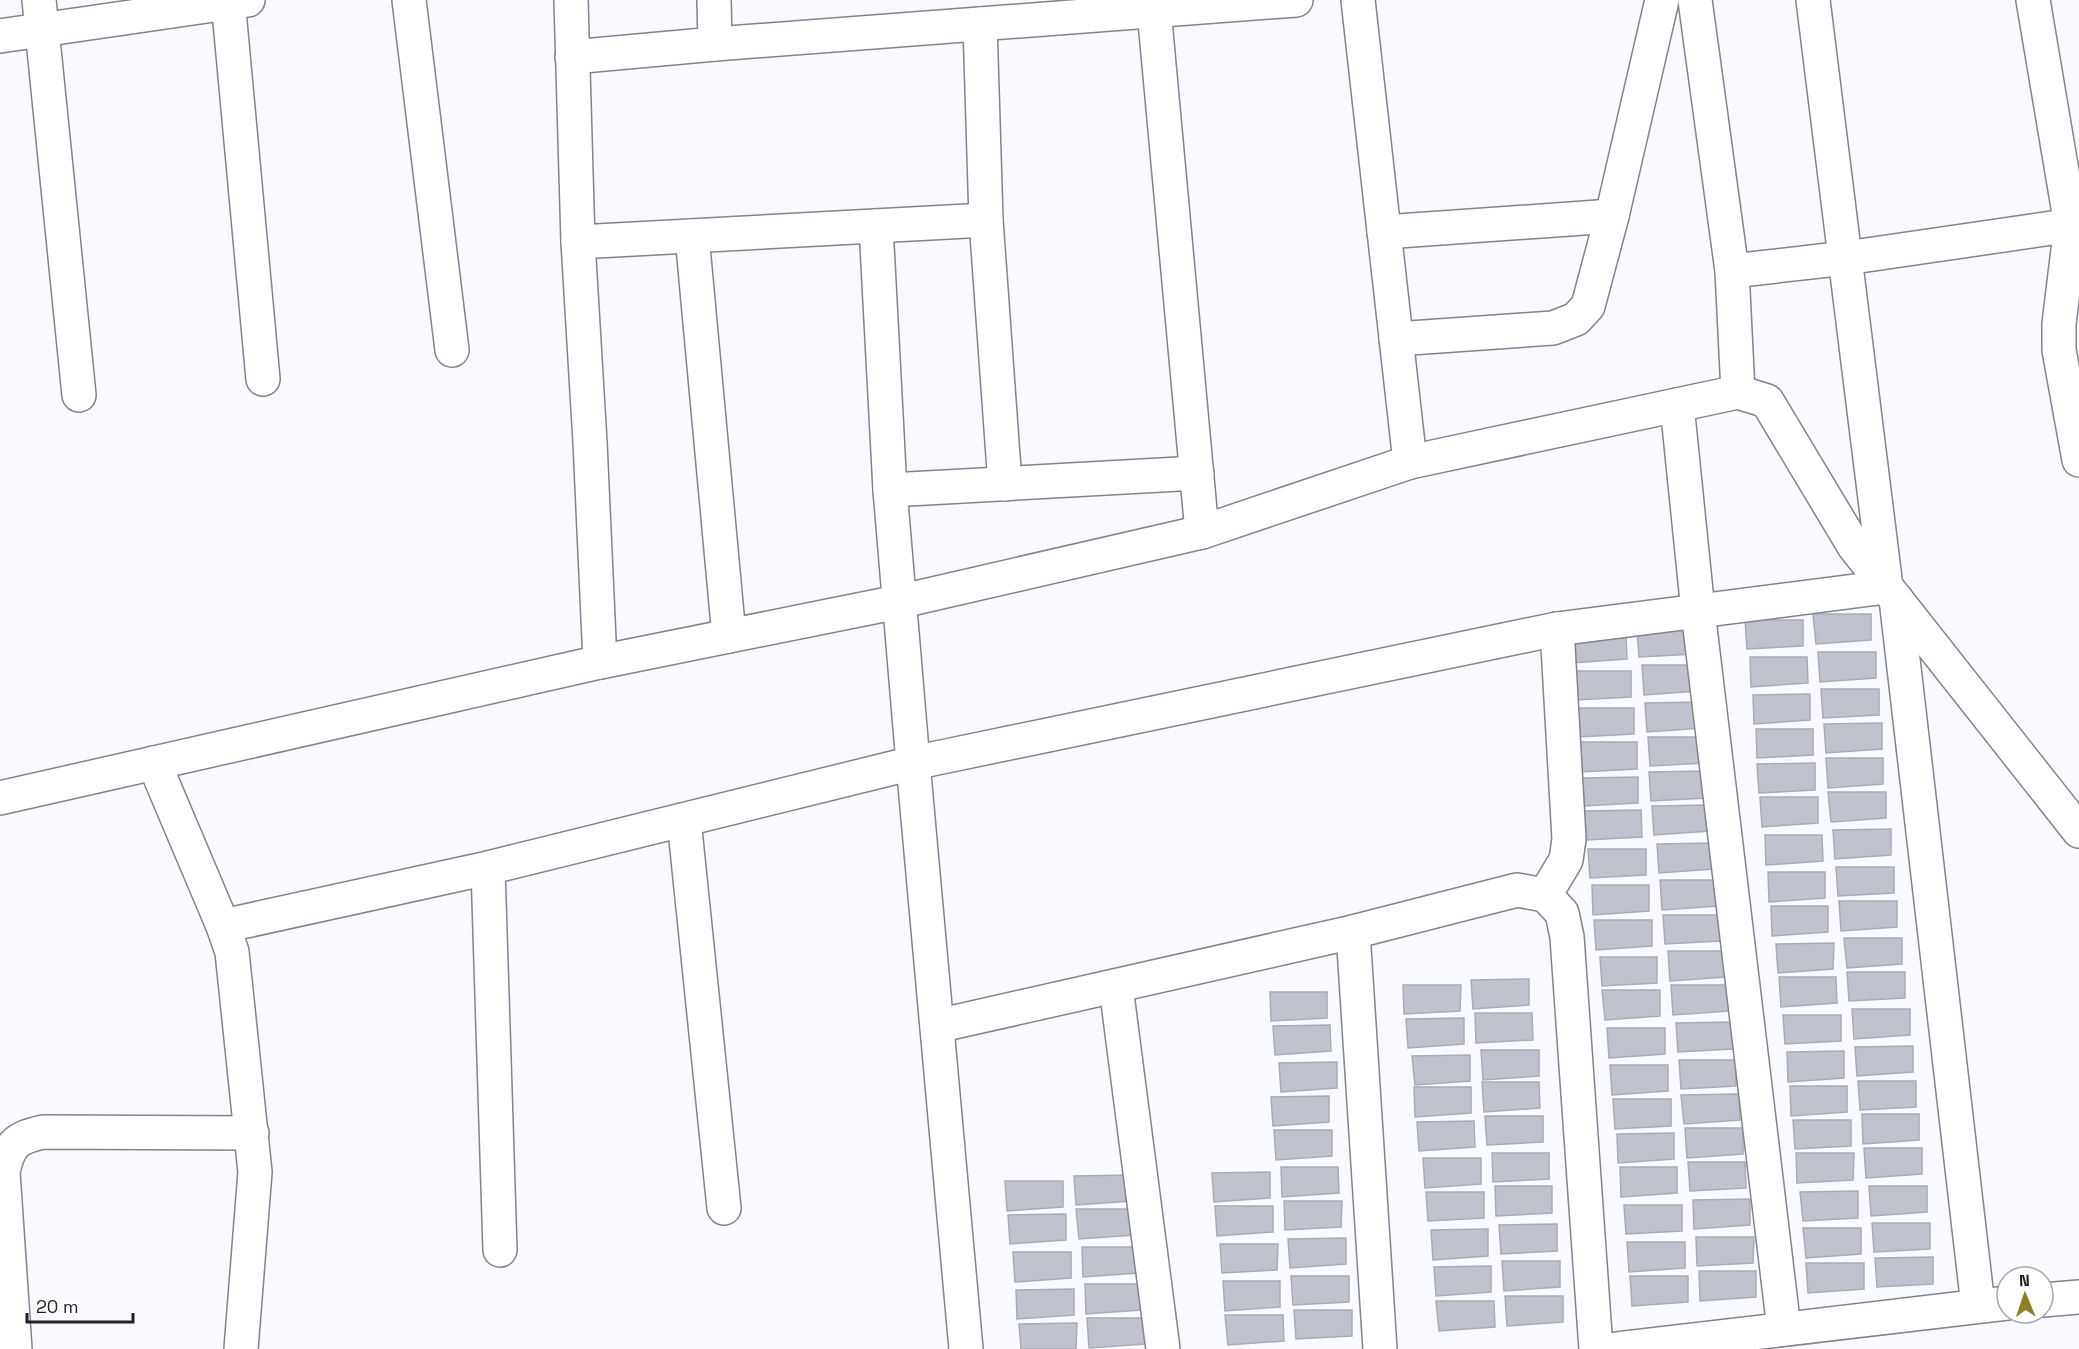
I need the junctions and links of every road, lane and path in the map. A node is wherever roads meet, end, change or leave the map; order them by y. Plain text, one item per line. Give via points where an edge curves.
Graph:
1 (409, 0) edge
2 (571, 0) edge
3 (714, 0) edge
4 (1296, 0) edge
5 (1358, 0) edge
6 (1662, 0) edge
7 (1695, 0) edge
8 (1814, 0) edge
9 (2033, 0) edge
10 (235, 1) edge
11 (1254, 2) edge
12 (1056, 9) edge
13 (1154, 10) junction
14 (41, 15) edge
15 (980, 24) junction
16 (0, 36) edge
17 (715, 44) junction
18 (573, 57) junction
19 (1612, 216) junction
20 (986, 220) junction
21 (2075, 224) edge
22 (876, 226) junction
23 (1384, 232) junction
24 (692, 236) junction
25 (578, 242) junction
26 (1846, 258) junction
27 (1732, 271) junction
28 (1396, 339) junction
29 (452, 350) dead end
30 (263, 379) dead end
31 (1738, 392) junction
32 (79, 395) dead end
33 (1677, 405) junction
34 (2079, 460) edge
35 (1410, 462) junction
36 (1197, 473) junction
37 (1005, 484) junction
38 (891, 490) junction
39 (1202, 532) junction
40 (1891, 593) junction
41 (898, 602) junction
42 (1698, 611) junction
43 (1557, 629) junction
44 (729, 636) junction
45 (600, 662) junction
46 (154, 763) junction
47 (913, 763) junction
48 (0, 798) edge
49 (684, 820) junction
50 (2079, 831) edge
51 (489, 868) junction
52 (1545, 895) junction
53 (224, 926) junction
54 (1353, 932) junction
55 (1116, 987) junction
56 (937, 1026) junction
57 (252, 1133) junction
58 (724, 1208) dead end
59 (500, 1250) dead end
60 (2079, 1297) edge
61 (2055, 1299) edge
62 (1993, 1304) edge
63 (1784, 1329) junction
64 (1715, 1343) edge
65 (15, 1349) edge
66 (241, 1349) edge
67 (966, 1349) edge
68 (1163, 1349) edge
69 (1380, 1349) edge
70 (1596, 1349) edge
71 (1617, 1349) edge

1 - 29 street
2 - 18 street
3 - 17 street
4 - 11 street
5 - 23 street
6 - 19 street
7 - 27 street
8 - 26 street
9 - 21 street
10 - 14 street
10 - 30 street
11 - 13 street
12 - 13 street
12 - 15 street
13 - 36 street
14 - 16 street
14 - 32 street
15 - 17 street
15 - 20 street
17 - 18 street
18 - 25 street
19 - 23 street
19 - 28 street via 1588,306 1576,319 1553,328
20 - 22 street
20 - 37 street
21 - 26 street
21 - 34 street via 2059,324 2059,350
22 - 24 street
22 - 38 street
23 - 28 street
24 - 25 street
24 - 44 street
25 - 45 street
26 - 27 street
26 - 40 street
27 - 31 street
28 - 35 street
31 - 33 street
31 - 40 street via 1767,401 1854,546
33 - 35 street
33 - 42 street
35 - 39 street
36 - 37 street
36 - 39 street
37 - 38 street
38 - 41 street
39 - 41 street
40 - 42 street
40 - 50 street
40 - 62 street
41 - 44 street
41 - 47 street
42 - 43 street
42 - 63 street
43 - 47 street
43 - 52 street via 1569,839 1566,860
44 - 45 street
45 - 46 street
46 - 48 street
46 - 53 street
47 - 49 street
47 - 56 street
49 - 51 street
49 - 58 street
51 - 53 street
51 - 59 street
52 - 54 street via 1517,890
52 - 70 street via 1562,913 1567,937
53 - 57 street via 231,952
54 - 55 street
54 - 69 street
55 - 56 street
55 - 68 street
56 - 67 street
57 - 65 street via 43,1132 23,1137 7,1153 3,1172
57 - 66 street via 255,1172
60 - 61 street
62 - 63 street
63 - 64 street
64 - 71 street

